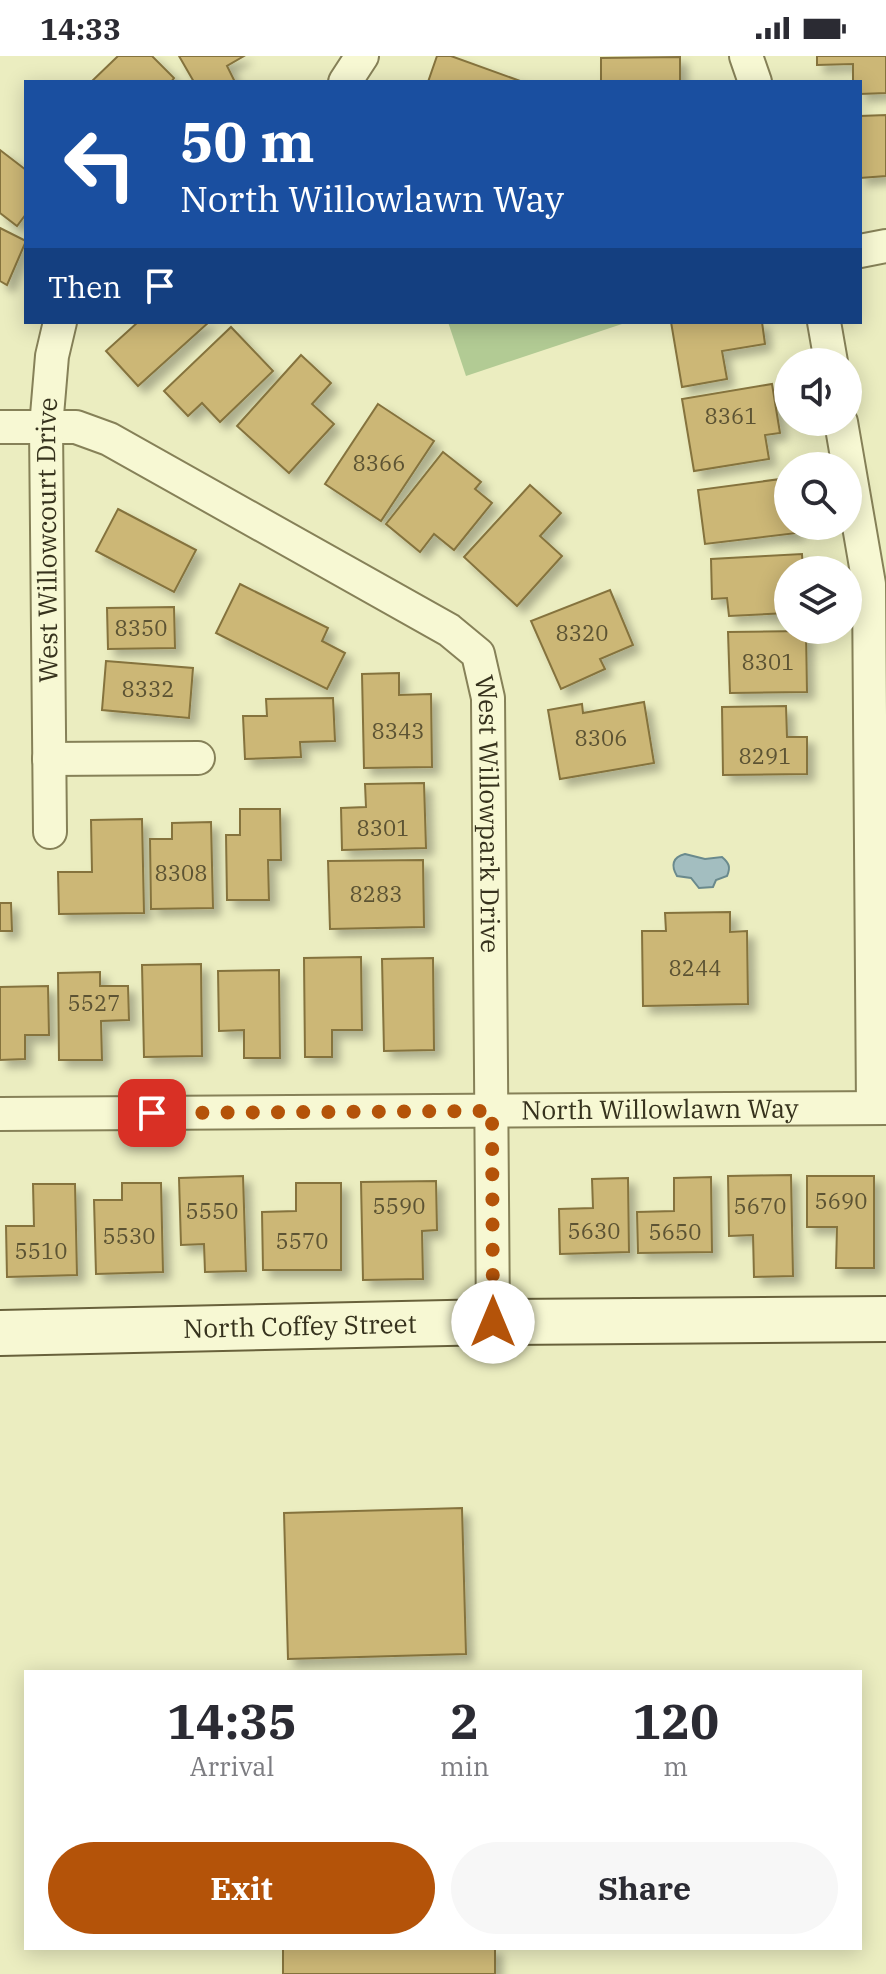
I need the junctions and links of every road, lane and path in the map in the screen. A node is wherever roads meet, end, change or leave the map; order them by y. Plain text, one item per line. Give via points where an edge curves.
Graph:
1 (362, 56) edge
2 (746, 56) edge
3 (346, 80) edge
4 (754, 80) edge
5 (886, 246) edge
6 (862, 251) edge
7 (60, 324) edge
8 (824, 324) edge
9 (829, 348) edge
10 (0, 427) edge
11 (46, 427) junction
12 (844, 436) edge
13 (878, 584) edge
14 (198, 758) dead end
15 (49, 759) junction
16 (50, 832) dead end
17 (880, 1108) edge
18 (492, 1111) junction
19 (0, 1114) edge
20 (886, 1319) edge
21 (493, 1322) junction
22 (0, 1333) edge

1 - 3 street
2 - 4 street
5 - 6 street
7 - 11 street, West Willowcourt Drive
8 - 9 street
10 - 11 street, West Willowpark Drive
11 - 15 street, West Willowcourt Drive
11 - 18 street, West Willowpark Drive via 76,427 109,439 449,630 478,654 488,698
12 - 13 street
13 - 17 street
14 - 15 street
15 - 16 street, West Willowcourt Drive
17 - 18 street, North Willowlawn Way
18 - 19 street, North Willowlawn Way
18 - 21 street, West Willowpark Drive
20 - 21 street, North Coffey Street
21 - 22 street, North Coffey Street

